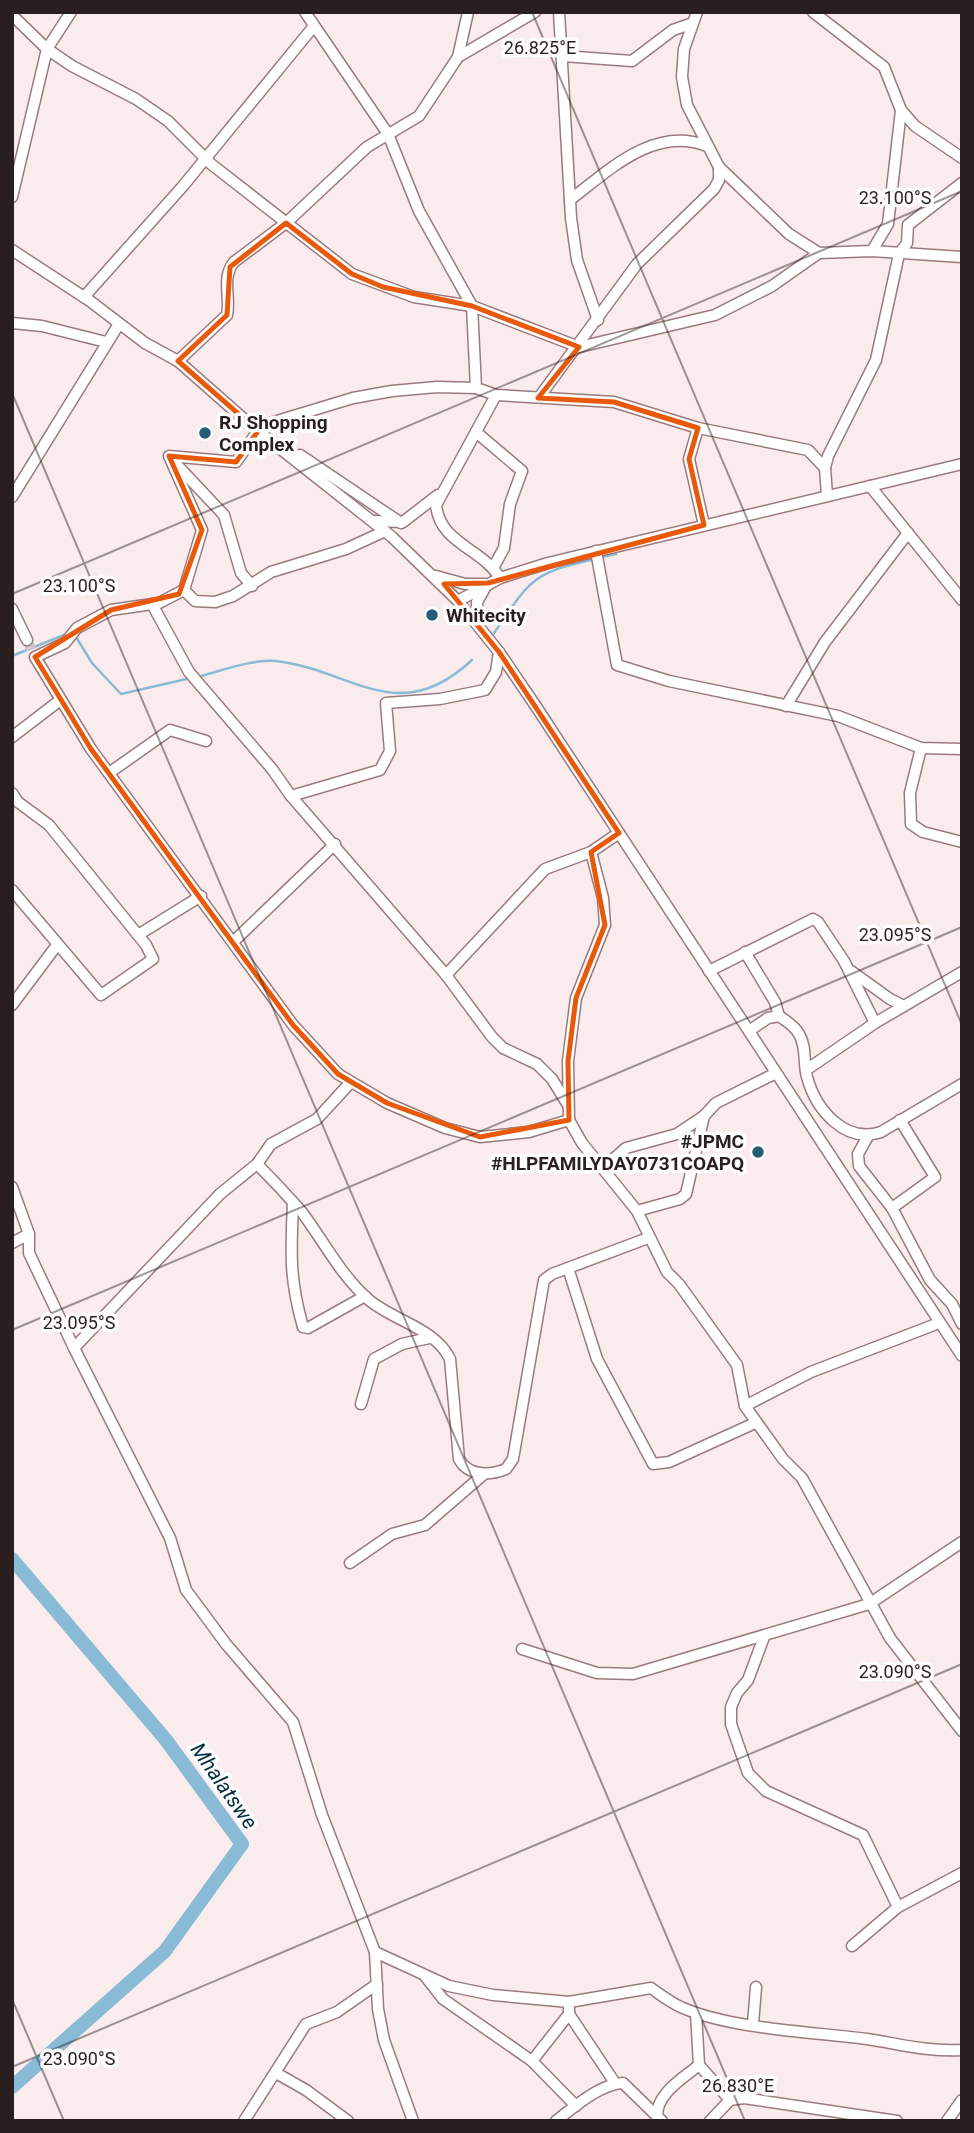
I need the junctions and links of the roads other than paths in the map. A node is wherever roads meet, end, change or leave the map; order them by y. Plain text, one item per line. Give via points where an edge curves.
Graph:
1 (71, 12) edge
2 (305, 12) edge
3 (468, 12) edge
4 (534, 12) edge
5 (559, 12) edge
6 (813, 12) edge
7 (12, 15) edge
8 (695, 18) edge
9 (314, 26) junction
10 (47, 49) junction
11 (563, 56) junction
12 (458, 57) junction
13 (901, 110) junction
14 (388, 134) junction
15 (707, 146) junction
16 (205, 157) junction
17 (962, 158) edge
18 (719, 167) junction
19 (962, 183) edge
20 (12, 197) edge
21 (570, 200) junction
22 (286, 223) junction
23 (12, 250) edge
24 (872, 251) junction
25 (819, 253) junction
26 (899, 254) junction
27 (962, 257) edge
28 (84, 297) junction
29 (472, 306) junction
30 (598, 320) junction
31 (12, 323) edge
32 (119, 324) junction
33 (106, 342) junction
34 (579, 347) junction
35 (178, 361) junction
36 (476, 388) junction
37 (496, 395) junction
38 (540, 396) junction
39 (698, 428) junction
40 (258, 431) junction
41 (476, 432) junction
42 (833, 442) junction
43 (812, 452) junction
44 (169, 456) junction
45 (962, 464) edge
46 (825, 468) junction
47 (870, 486) junction
48 (440, 493) junction
49 (827, 495) junction
50 (12, 497) edge
51 (373, 521) junction
52 (401, 523) junction
53 (704, 525) junction
54 (385, 531) junction
55 (908, 533) junction
56 (596, 551) junction
57 (493, 568) junction
58 (432, 574) junction
59 (500, 578) junction
60 (488, 583) junction
61 (252, 586) junction
62 (184, 590) junction
63 (962, 600) edge
64 (458, 601) junction
65 (152, 604) junction
66 (12, 609) edge
67 (478, 626) junction
68 (27, 640) tunnel mouth
69 (499, 652) junction
70 (60, 701) junction
71 (786, 706) junction
72 (12, 737) edge
73 (205, 741) dead end
74 (921, 748) junction
75 (962, 749) edge
76 (109, 772) junction
77 (12, 793) edge
78 (291, 796) junction
79 (619, 833) junction
80 (962, 842) edge
81 (335, 844) junction
82 (591, 852) junction
83 (12, 890) edge
84 (201, 896) junction
85 (138, 935) junction
86 (233, 942) junction
87 (57, 945) junction
88 (745, 952) junction
89 (847, 967) junction
90 (709, 971) junction
91 (962, 972) edge
92 (446, 975) junction
93 (12, 1005) edge
94 (904, 1006) junction
95 (779, 1016) junction
96 (875, 1024) junction
97 (749, 1031) junction
98 (806, 1070) junction
99 (776, 1073) junction
100 (350, 1083) junction
101 (962, 1084) edge
102 (569, 1107) junction
103 (704, 1116) junction
104 (569, 1120) junction
105 (900, 1120) junction
106 (868, 1136) junction
107 (257, 1164) junction
108 (603, 1168) junction
109 (12, 1187) edge
110 (293, 1202) junction
111 (892, 1208) junction
112 (637, 1211) junction
113 (29, 1234) junction
114 (649, 1238) junction
115 (12, 1242) edge
116 (568, 1268) junction
117 (365, 1296) junction
118 (939, 1323) junction
119 (962, 1324) edge
120 (429, 1338) junction
121 (74, 1348) junction
122 (960, 1350) edge
123 (361, 1404) dead end
124 (744, 1406) junction
125 (755, 1423) junction
126 (484, 1474) junction
127 (962, 1542) edge
128 (350, 1563) dead end
129 (869, 1604) junction
130 (764, 1637) junction
131 (522, 1649) dead end
132 (962, 1731) edge
133 (962, 1873) edge
134 (898, 1907) junction
135 (852, 1946) dead end
136 (375, 1952) junction
137 (424, 1975) junction
138 (377, 1984) junction
139 (757, 1987) dead end
140 (569, 2002) junction
141 (696, 2013) junction
142 (569, 2014) junction
143 (753, 2024) junction
144 (962, 2050) edge
145 (532, 2061) junction
146 (699, 2065) junction
147 (276, 2073) junction
148 (615, 2083) junction
149 (962, 2099) edge
150 (730, 2100) junction
151 (576, 2106) junction
152 (660, 2119) edge
153 (244, 2121) edge
154 (348, 2121) edge
155 (413, 2121) edge
156 (556, 2121) edge
157 (710, 2121) edge
158 (897, 2121) edge
159 (947, 2121) edge

1 - 10 street
2 - 9 street
3 - 12 street
4 - 12 street
5 - 11 street
6 - 13 street via 884,67
7 - 10 street
8 - 11 street via 632,61
8 - 15 street via 684,49 682,77 687,105
9 - 14 street
9 - 16 street
10 - 16 street via 168,121
10 - 20 street
11 - 21 street
12 - 14 street via 428,107
13 - 17 street via 915,126
13 - 24 street via 888,224
14 - 22 street via 367,147
14 - 29 street via 419,211
15 - 18 street
15 - 21 street via 676,139 644,150
16 - 22 street
16 - 28 street
18 - 25 street via 796,240
18 - 30 street via 714,189 637,264
19 - 26 street via 908,225 907,243
21 - 30 street via 577,260
22 - 29 street via 352,274 414,297
22 - 35 street via 230,268 227,315
23 - 28 street
24 - 25 street
24 - 26 street
25 - 34 street via 772,286 715,314
26 - 27 street
26 - 42 street via 880,350
28 - 32 street
29 - 34 street
29 - 36 street
30 - 34 street
31 - 33 street
32 - 33 street
32 - 35 street
33 - 50 street
34 - 38 street
35 - 40 street
36 - 37 street
36 - 52 street via 404,389 353,398 257,427
37 - 38 street
37 - 41 street
38 - 39 street via 614,402
39 - 43 street
39 - 53 street via 689,458
40 - 44 street via 236,462
40 - 51 street
41 - 48 street
41 - 57 street via 522,471 510,504 504,548
42 - 43 street
42 - 46 street
43 - 46 street
44 - 61 street via 224,515 241,573
44 - 62 street via 202,530
45 - 47 street
46 - 49 street
47 - 49 street
47 - 55 street
48 - 52 street
48 - 57 street via 437,518 443,531
49 - 53 street
51 - 52 street
51 - 54 street
53 - 56 street
54 - 58 street
54 - 61 street via 346,549 271,572
55 - 63 street
55 - 71 street via 825,642
56 - 59 street
56 - 71 street via 617,665 668,681
57 - 59 street
58 - 60 street via 465,584
58 - 64 street
59 - 60 street
60 - 64 street
60 - 67 street via 477,602
61 - 62 street via 204,603
62 - 65 street
64 - 67 street
65 - 70 street via 111,610 77,628 65,643 36,657
65 - 78 street via 188,672
66 - 68 street
67 - 69 street
69 - 78 street via 496,672 485,690 386,704 390,751 380,771
69 - 79 street
70 - 72 street
70 - 76 street
71 - 74 street via 838,716
73 - 76 street via 170,730
74 - 75 street
74 - 80 street via 910,793 911,824 923,832
76 - 84 street
77 - 85 street via 49,825
78 - 81 street
79 - 82 street
79 - 90 street
81 - 86 street
81 - 92 street
82 - 92 street via 545,869
82 - 102 street via 605,925 576,998 568,1061
83 - 87 street
84 - 85 street
84 - 86 street
85 - 87 street via 153,959 104,995
86 - 100 street via 293,1025
87 - 93 street
88 - 89 street via 813,919
88 - 90 street
88 - 95 street
89 - 94 street
89 - 96 street
90 - 97 street
91 - 94 street
92 - 102 street via 492,1037 503,1048 537,1065
94 - 96 street
95 - 97 street
95 - 98 street via 800,1034
96 - 98 street
97 - 99 street
98 - 106 street via 820,1105 831,1117 848,1132
99 - 103 street via 716,1103
99 - 118 street
100 - 104 street via 445,1128 480,1137 516,1134
100 - 107 street via 317,1119 271,1144
101 - 105 street
102 - 104 street
103 - 108 street via 677,1135 626,1148
103 - 112 street via 686,1194
104 - 108 street
105 - 106 street
105 - 111 street via 935,1177
106 - 111 street via 857,1160
107 - 110 street
107 - 121 street via 220,1194
108 - 112 street
109 - 113 street
110 - 117 street via 329,1255
110 - 117 street via 289,1239 293,1290 303,1327
111 - 119 street via 930,1280 952,1304
112 - 114 street
113 - 115 street
113 - 121 street via 29,1253
114 - 116 street
114 - 124 street via 667,1272 737,1365
116 - 125 street via 597,1359 653,1464 668,1462
116 - 126 street via 544,1280 513,1459 506,1469
117 - 120 street
118 - 122 street
118 - 124 street via 811,1372
120 - 123 street via 402,1344 374,1359
120 - 126 street via 450,1359 459,1458 467,1469
121 - 136 street via 170,1538 186,1590 293,1722 322,1815
124 - 125 street
125 - 129 street via 802,1478
126 - 128 street via 425,1525 392,1534
127 - 129 street
129 - 130 street
129 - 132 street
130 - 131 street via 633,1674 597,1673
130 - 134 street via 748,1680 731,1707 731,1724 748,1773 766,1791 863,1835
133 - 134 street
134 - 135 street
136 - 137 street
136 - 138 street
137 - 140 street via 462,1991
137 - 145 street via 443,1999
138 - 147 street via 337,2012 306,2024
138 - 155 street via 384,2040
139 - 143 street
140 - 141 street via 651,1988
140 - 142 street
141 - 143 street
141 - 146 street
142 - 145 street
142 - 148 street
143 - 144 street via 917,2050
145 - 151 street
146 - 150 street
146 - 152 street via 661,2098 657,2107
147 - 153 street
147 - 154 street
148 - 151 street
148 - 152 street via 627,2086
149 - 159 street
150 - 157 street
150 - 158 street via 752,2098
151 - 156 street

